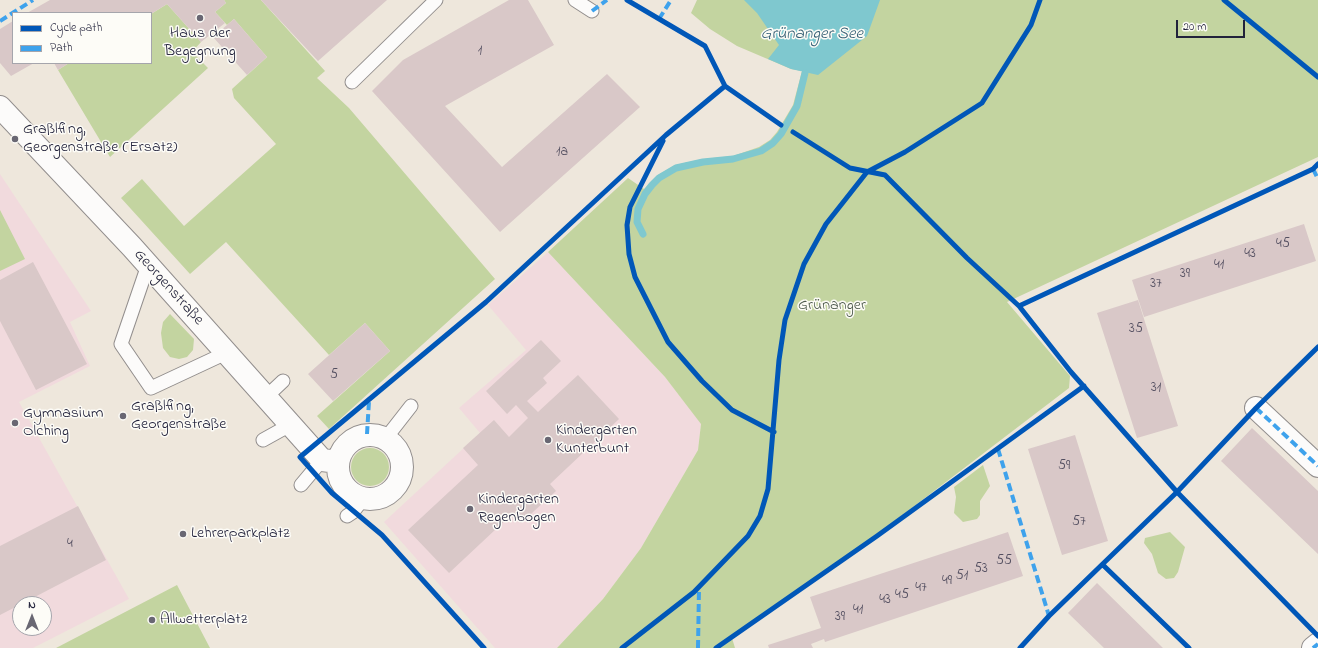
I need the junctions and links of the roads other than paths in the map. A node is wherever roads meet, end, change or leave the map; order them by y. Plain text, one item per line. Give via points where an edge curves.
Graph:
1 (436, 0) edge
2 (575, 0) edge
3 (592, 11) dead end
4 (352, 82) dead end
5 (0, 107) edge
6 (148, 265) junction
7 (226, 353) junction
8 (283, 381) dead end
9 (266, 397) junction
10 (411, 406) dead end
11 (1256, 408) dead end
12 (290, 425) junction
13 (386, 438) junction
14 (263, 440) dead end
15 (330, 461) junction
16 (1318, 466) edge
17 (301, 485) dead end
18 (363, 499) junction
19 (347, 516) dead end
20 (1318, 644) edge
21 (1313, 648) edge

1 - 4 lane
2 - 3 lane
5 - 6 street, Georgenstraße
6 - 7 street, Georgenstraße
6 - 7 lane via 121,344 150,388
7 - 9 street, Georgenstraße
8 - 9 lane
9 - 12 street, Georgenstraße
10 - 13 lane
11 - 16 street
12 - 14 lane
12 - 15 street, Georgenstraße
13 - 15 street via 367,434 356,437
13 - 18 street via 400,453 402,473 392,491 374,499
15 - 17 lane
15 - 18 street via 350,492
18 - 19 lane
20 - 21 street

